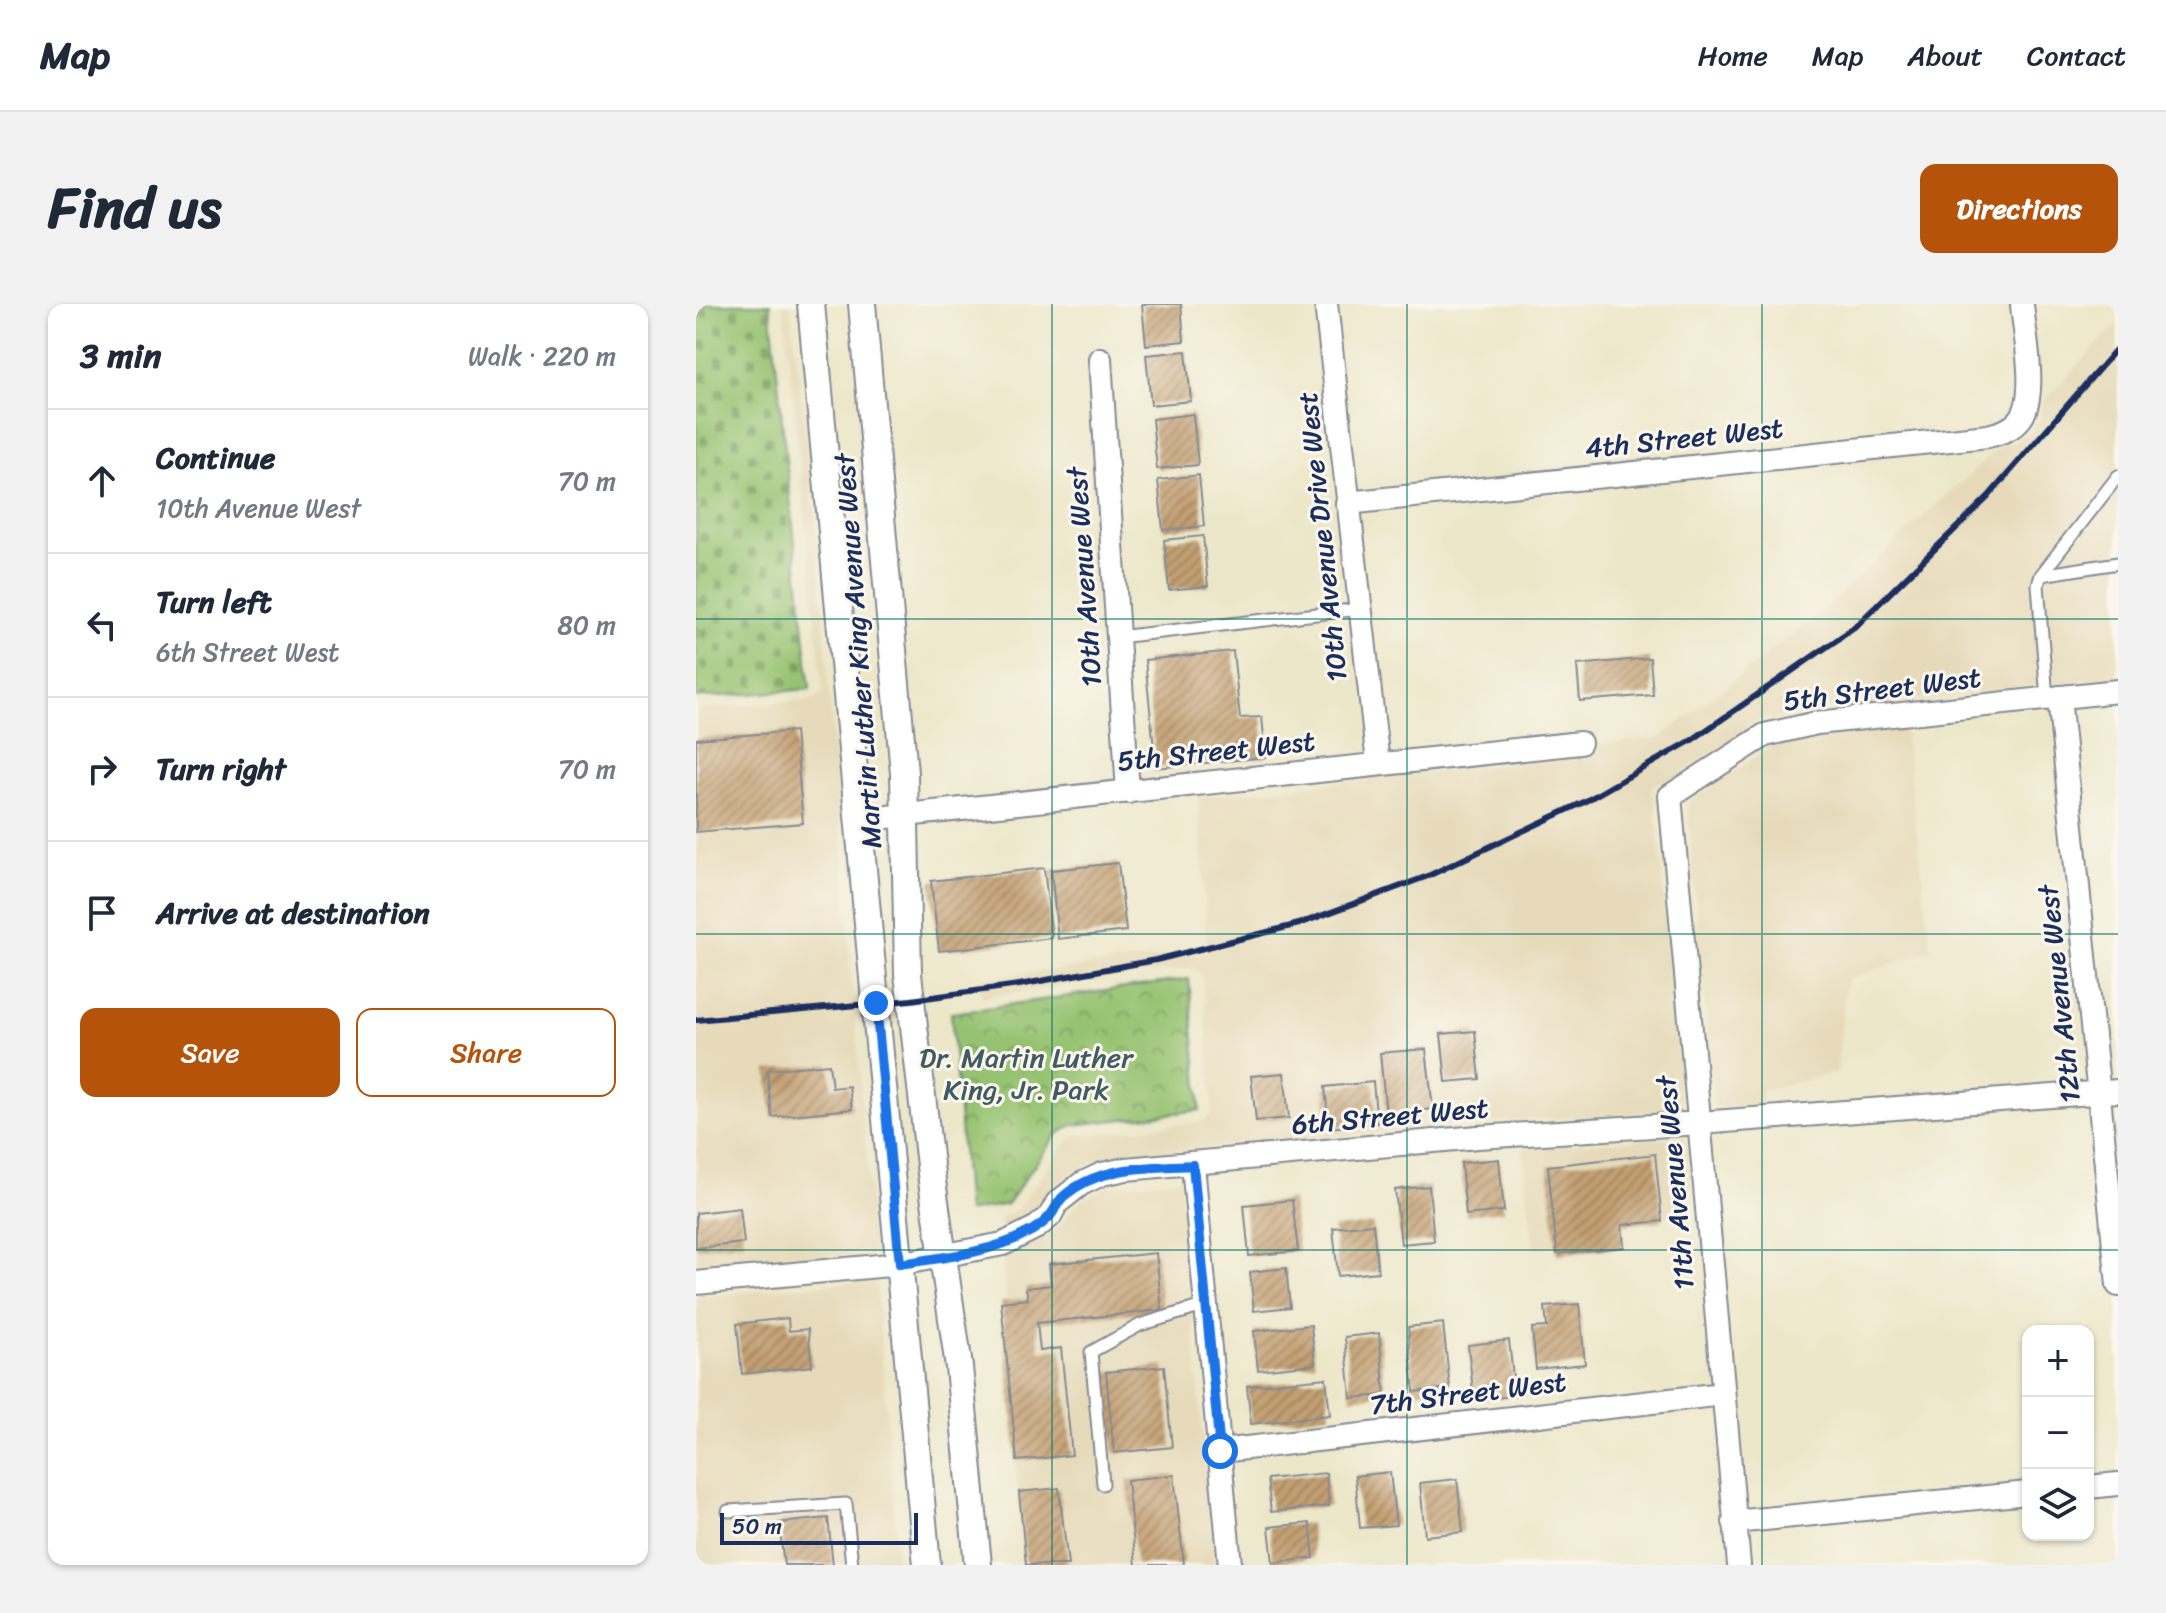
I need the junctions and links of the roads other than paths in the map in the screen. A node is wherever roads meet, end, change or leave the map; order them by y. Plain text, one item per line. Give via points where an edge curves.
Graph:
1 (811, 304) edge
2 (862, 304) edge
3 (1326, 304) edge
4 (2022, 304) edge
5 (1100, 359) dead end
6 (2118, 476) edge
7 (1347, 503) junction
8 (2118, 563) edge
9 (2041, 575) junction
10 (1360, 609) junction
11 (1118, 637) junction
12 (2118, 691) edge
13 (2053, 698) junction
14 (1580, 743) dead end
15 (1378, 763) junction
16 (1128, 792) junction
17 (1670, 796) joint
18 (905, 815) junction
19 (859, 820) junction
20 (2109, 1092) edge
21 (1700, 1123) junction
22 (1193, 1165) junction
23 (944, 1257) junction
24 (900, 1264) junction
25 (696, 1283) edge
26 (2118, 1285) edge
27 (1206, 1305) junction
28 (1723, 1394) junction
29 (1220, 1451) junction
30 (1103, 1484) dead end
31 (2118, 1484) edge
32 (2094, 1486) edge
33 (2022, 1494) edge
34 (728, 1511) dead end
35 (1734, 1522) junction
36 (852, 1565) edge
37 (927, 1565) edge
38 (978, 1565) edge
39 (1230, 1565) edge
40 (1739, 1565) edge

1 - 19 street, Martin Luther King Avenue West
2 - 18 street, Martin Luther King Avenue West
3 - 7 street, 10th Avenue Drive West
4 - 7 street, 4th Street West via 2027,402 2021,418 2006,431
5 - 11 street, 10th Avenue West
6 - 9 lane
7 - 10 street, 10th Avenue Drive West
8 - 9 lane
9 - 13 lane via 2037,595
10 - 11 lane
10 - 15 street, 10th Avenue Drive West
11 - 16 street, 10th Avenue West
12 - 13 street, 5th Street West
13 - 17 street, 5th Street West via 1817,723 1765,735
13 - 20 street, 12th Avenue West
14 - 15 street, 5th Street West
15 - 16 street, 5th Street West
16 - 18 street, 5th Street West
17 - 21 street, 11th Avenue West
18 - 19 street, 5th Street West
18 - 23 street, Martin Luther King Avenue West via 908,974
19 - 24 street, Martin Luther King Avenue West
20 - 21 street, 6th Street West
20 - 26 street, 12th Avenue West
21 - 22 street, 6th Street West via 1478,1137
21 - 28 street, 11th Avenue West
22 - 23 street, 6th Street West via 1102,1174 1066,1194 1050,1216 1024,1236
22 - 27 street
23 - 24 street, 6th Street West
23 - 38 street, Martin Luther King Avenue West
24 - 25 street, 6th Street West
24 - 37 street, Martin Luther King Avenue West
27 - 29 street
27 - 30 lane via 1140,1325 1091,1352
28 - 29 street, 7th Street West
28 - 35 street, 11th Avenue West
29 - 39 street
31 - 32 street
33 - 35 street
34 - 36 lane via 846,1504
35 - 40 street, 11th Avenue West

